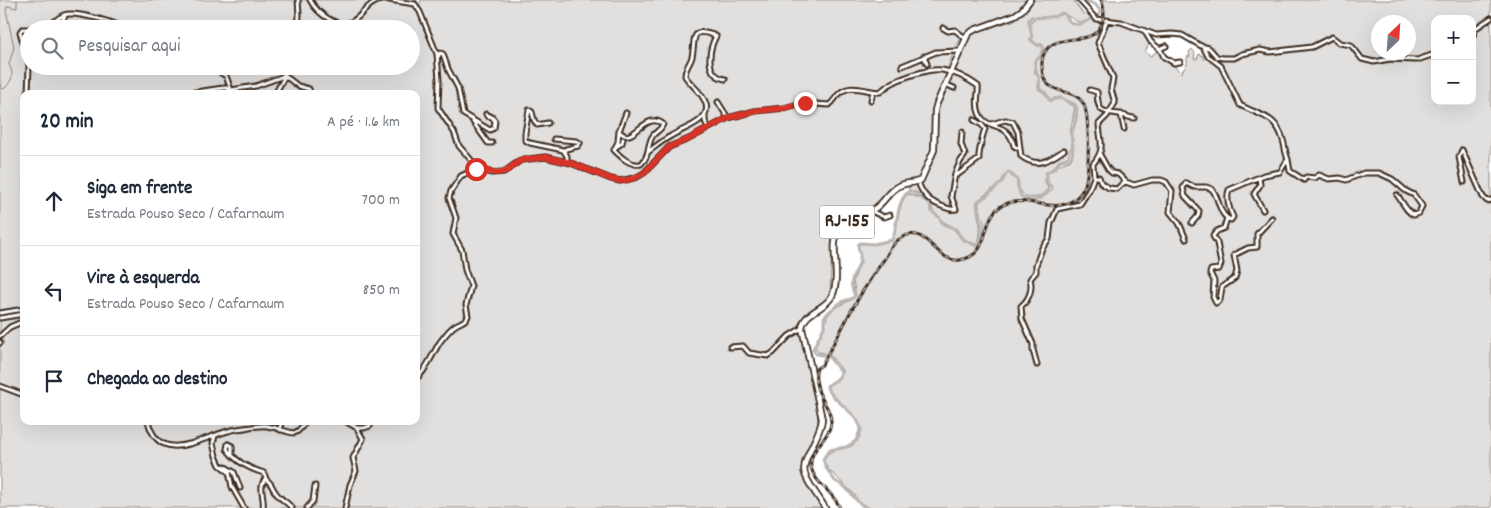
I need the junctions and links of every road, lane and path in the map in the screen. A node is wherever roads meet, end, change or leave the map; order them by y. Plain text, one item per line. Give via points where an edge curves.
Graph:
1 (298, 0) edge
2 (310, 0) edge
3 (383, 0) edge
4 (388, 0) edge
5 (418, 0) edge
6 (1030, 0) edge
7 (1079, 0) edge
8 (415, 4) junction
9 (67, 14) junction
10 (1491, 18) edge
11 (57, 20) edge
12 (63, 20) edge
13 (102, 20) edge
14 (299, 20) edge
15 (331, 20) edge
16 (355, 20) edge
17 (1107, 20) junction
18 (943, 28) dead end
19 (1476, 28) edge
20 (1142, 30) junction
21 (965, 38) junction
22 (1166, 46) dead end
23 (1203, 47) junction
24 (1159, 49) junction
25 (959, 51) junction
26 (1431, 55) edge
27 (924, 56) junction
28 (438, 57) junction
29 (1180, 62) dead end
30 (927, 64) dead end
31 (902, 66) dead end
32 (950, 72) junction
33 (29, 75) edge
34 (224, 75) edge
35 (285, 76) junction
36 (725, 79) dead end
37 (944, 84) junction
38 (954, 88) dead end
39 (28, 90) edge
40 (211, 90) edge
41 (228, 90) edge
42 (229, 90) edge
43 (238, 90) edge
44 (277, 90) edge
45 (309, 90) edge
46 (1090, 90) dead end
47 (873, 92) junction
48 (871, 100) dead end
49 (718, 102) dead end
50 (626, 113) dead end
51 (1109, 113) junction
52 (705, 114) junction
53 (1121, 114) junction
54 (492, 117) dead end
55 (728, 118) junction
56 (1134, 118) dead end
57 (472, 119) junction
58 (974, 120) dead end
59 (548, 122) dead end
60 (988, 123) junction
61 (708, 128) junction
62 (1124, 129) dead end
63 (620, 130) junction
64 (962, 132) dead end
65 (554, 139) dead end
66 (623, 139) dead end
67 (492, 143) dead end
68 (614, 148) junction
69 (1020, 149) junction
70 (1064, 150) dead end
71 (564, 151) junction
72 (648, 152) junction
73 (1100, 155) junction
74 (1288, 159) junction
75 (567, 162) junction
76 (478, 168) junction
77 (956, 172) junction
78 (1094, 177) junction
79 (1259, 178) junction
80 (918, 182) junction
81 (1126, 182) junction
82 (1464, 182) dead end
83 (1397, 195) dead end
84 (1491, 200) edge
85 (1263, 210) dead end
86 (870, 211) junction
87 (890, 215) dead end
88 (1227, 218) junction
89 (1272, 218) dead end
90 (1192, 222) dead end
91 (1186, 239) dead end
92 (20, 310) edge
93 (0, 313) edge
94 (20, 315) edge
95 (0, 318) edge
96 (20, 323) edge
97 (799, 330) junction
98 (0, 336) edge
99 (730, 348) dead end
100 (1037, 365) dead end
101 (420, 376) edge
102 (0, 386) edge
103 (20, 394) edge
104 (149, 425) edge
105 (281, 425) edge
106 (303, 425) edge
107 (352, 425) edge
108 (371, 425) edge
109 (357, 428) junction
110 (280, 430) junction
111 (216, 435) junction
112 (232, 455) dead end
113 (218, 461) junction
114 (266, 479) junction
115 (315, 486) dead end
116 (240, 488) dead end
117 (244, 508) edge
118 (263, 508) edge
119 (292, 508) edge
120 (307, 508) edge
121 (345, 508) edge
122 (825, 508) edge

1 - 14 street
2 - 15 street via 314,8
3 - 16 street via 374,2
4 - 8 street
5 - 8 street
6 - 21 main road via 1015,15 974,30
7 - 17 street via 1095,18
8 - 28 street
9 - 11 street
9 - 12 street
9 - 13 street
10 - 19 street
17 - 20 street
17 - 51 street via 1098,43 1113,78 1111,91 1115,103
18 - 21 street via 955,30
20 - 23 street via 1156,35 1182,35
20 - 24 street
21 - 25 main road
22 - 24 street
23 - 26 street via 1209,48 1219,58 1229,58 1257,51 1315,47 1332,38 1351,45 1362,59 1372,62 1417,60
23 - 74 street via 1208,56 1221,66 1240,104 1276,123
24 - 29 street via 1170,62
25 - 27 street via 940,51
25 - 32 main road
27 - 30 street
27 - 31 street
28 - 57 street via 440,53 444,56 458,88 463,113
28 - 76 street via 438,108 459,146
32 - 37 main road
32 - 47 street via 932,70
32 - 60 street via 978,86 977,108
33 - 39 street
34 - 42 street
35 - 43 street
35 - 44 street
35 - 45 street
36 - 52 street via 714,74 711,67 716,36 705,32 697,34 685,72 705,101
37 - 38 street
37 - 80 main road via 935,110 934,150
40 - 41 street
46 - 51 street via 1097,92 1099,106
47 - 48 street
47 - 55 street via 862,88 846,90 837,93 829,105 802,103
49 - 55 street
50 - 63 street
51 - 53 street
51 - 73 street via 1099,124
52 - 61 street
52 - 72 street
53 - 56 street
53 - 62 street
54 - 57 street via 495,123 491,130
55 - 61 street
57 - 67 street via 488,143
58 - 77 street via 985,129 979,160 960,173
59 - 71 street via 537,124 529,110 526,140
60 - 69 street via 1007,131 1014,146
60 - 69 street via 1013,122
61 - 75 street via 669,147 644,173 628,180 611,179
63 - 68 street via 618,144
63 - 72 street via 628,136 649,121 663,124 652,137
64 - 77 street via 961,144 966,155
65 - 71 street via 580,143
66 - 68 street via 622,144
68 - 72 street via 636,165 643,163
69 - 70 street via 1022,158 1036,164 1048,161
71 - 75 street
73 - 78 street via 1093,164
73 - 81 street via 1108,169
74 - 79 street via 1280,172
74 - 83 street via 1290,171 1304,180 1320,174 1329,179 1347,180 1364,173 1381,174 1415,196 1421,205 1420,213 1409,213
75 - 76 street via 539,157 521,160 498,173
76 - 101 street via 461,176 449,198 456,218 453,234 462,250 471,286 466,307 468,316 449,330
77 - 80 street via 952,194 956,207 953,210 932,202
78 - 81 street via 1100,177 1101,183 1114,190
78 - 100 street via 1080,204 1056,209 1049,239 1041,250 1036,272 1030,279 1028,299 1021,306
79 - 85 street via 1260,185 1254,194
79 - 88 street via 1229,190 1229,211 1233,217 1231,220
80 - 86 main road, RJ-155 via 898,186
81 - 91 street via 1134,185 1159,179 1166,182 1172,191 1170,212
82 - 84 street via 1459,160 1462,150 1484,199
86 - 87 street via 884,217
86 - 97 main road, RJ-155 via 849,220 838,231 833,293 828,302 806,318
88 - 89 street via 1224,228 1213,236 1221,264 1219,269 1210,273 1214,281 1213,299 1217,303 1222,287 1235,278 1234,255 1256,248 1257,234
88 - 90 street via 1212,189 1187,183 1184,193 1199,212
92 - 93 street
94 - 95 street
96 - 98 street
97 - 99 street via 768,356 751,354 743,346
97 - 122 main road via 803,335 822,419 804,470
102 - 103 street
104 - 111 street via 153,436 173,446 189,446
105 - 110 street
106 - 110 street via 296,432
107 - 109 street
108 - 109 street
109 - 121 street via 363,439 352,458 356,471
110 - 111 street via 263,426
111 - 113 street via 213,446
112 - 114 street via 252,470 264,473
113 - 116 street via 233,470
113 - 117 street via 229,472 232,487
114 - 118 street via 261,486
114 - 119 street
115 - 120 street via 314,497

